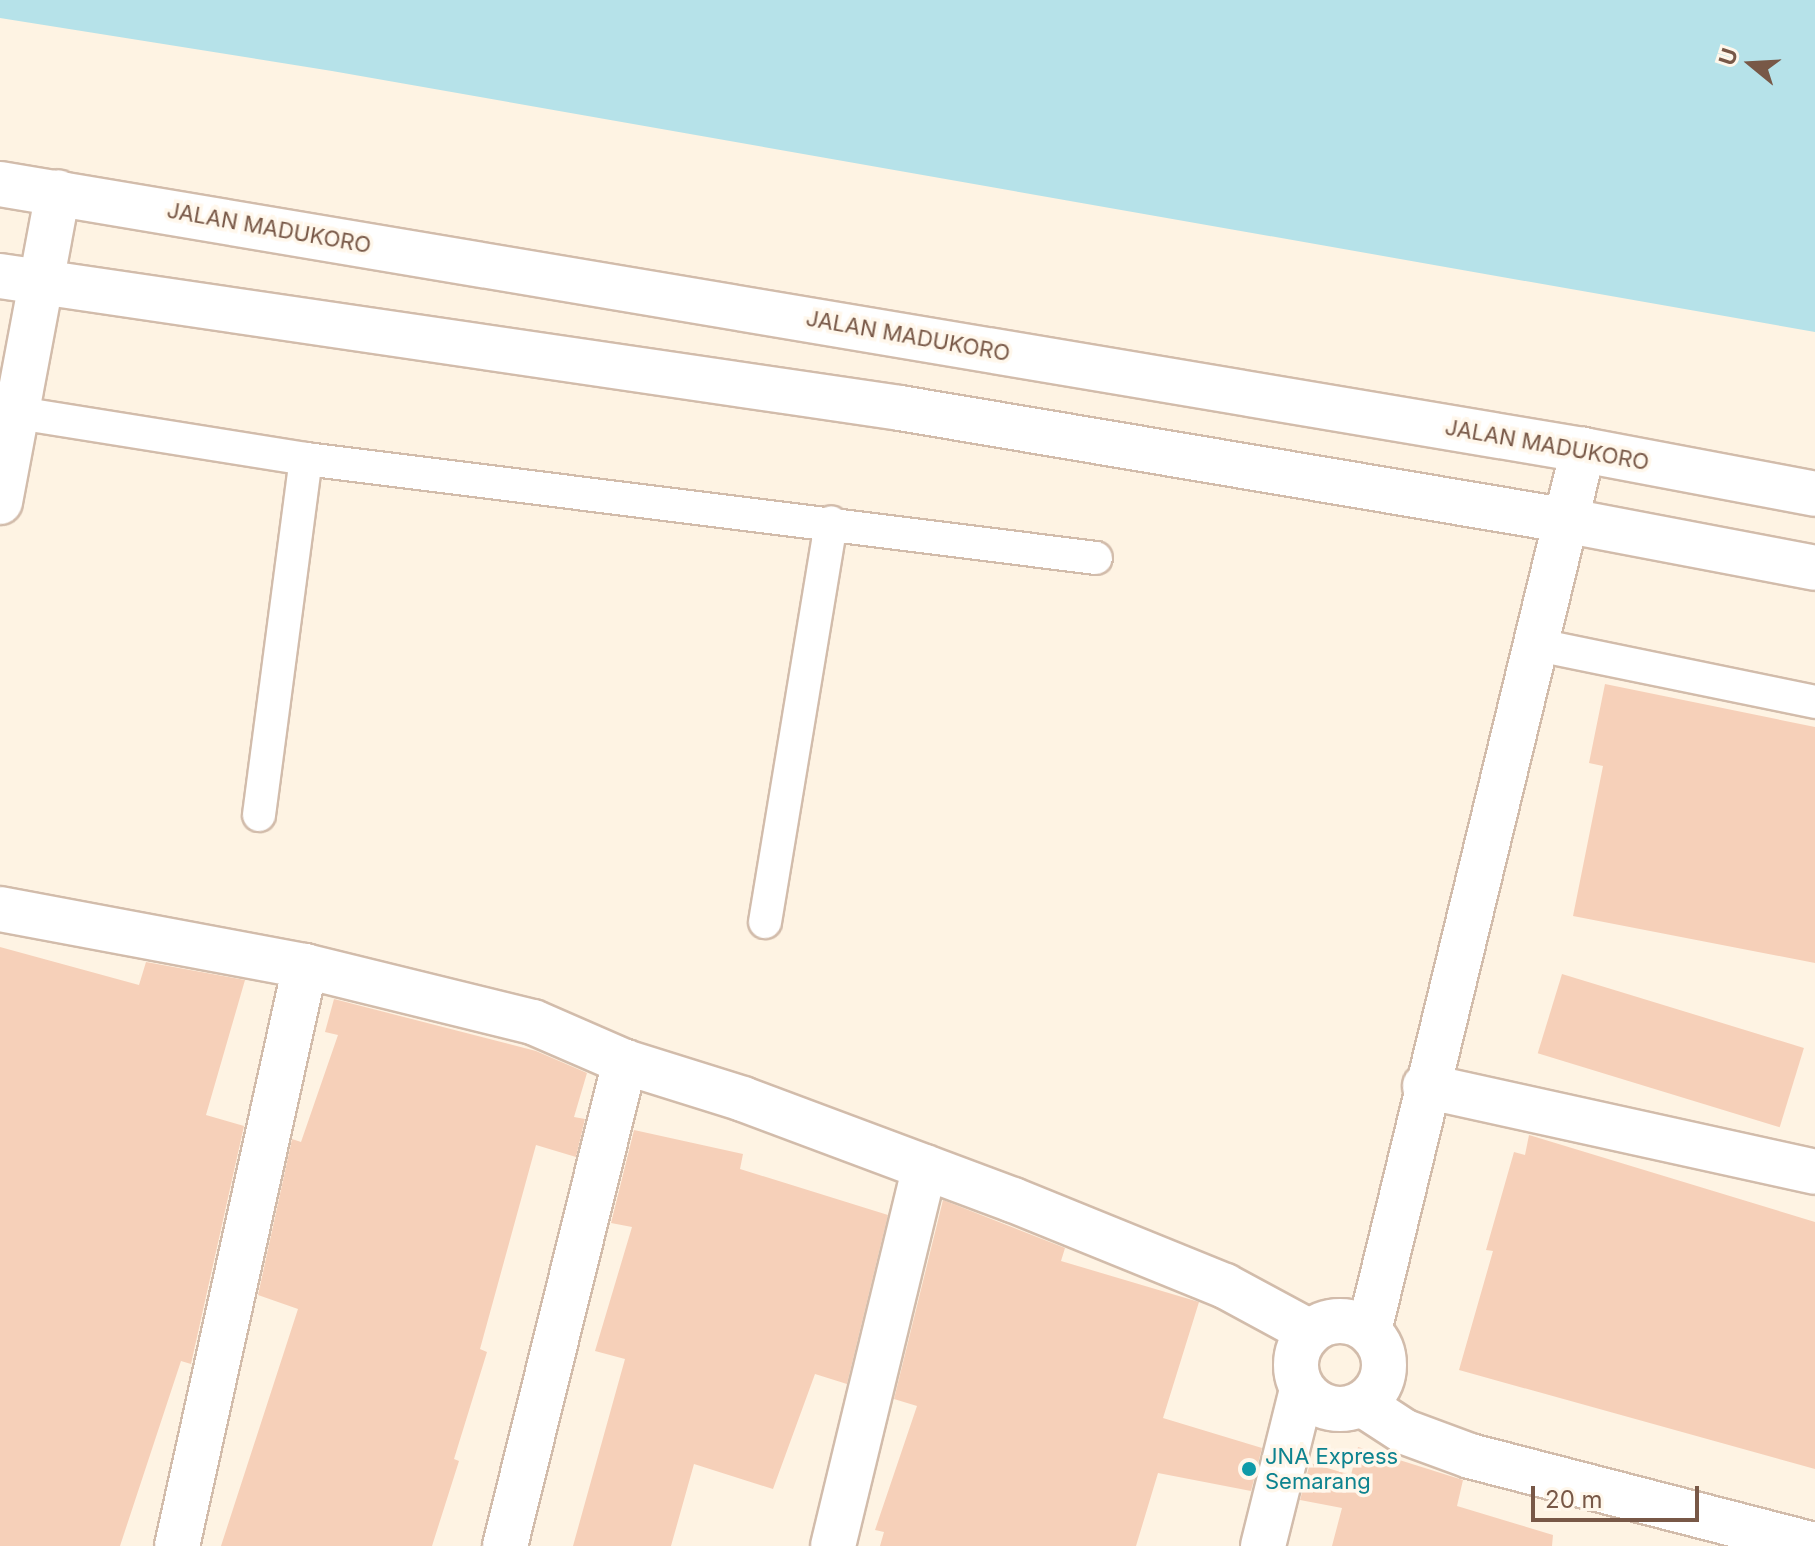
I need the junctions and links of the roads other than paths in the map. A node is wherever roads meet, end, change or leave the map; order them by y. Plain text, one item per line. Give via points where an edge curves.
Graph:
1 (0, 184) edge
2 (58, 192) junction
3 (20, 279) edge
4 (9, 411) edge
5 (1583, 450) junction
6 (306, 459) junction
7 (1815, 494) edge
8 (0, 502) edge
9 (1569, 521) junction
10 (831, 522) junction
11 (1096, 558) dead end
12 (1815, 568) edge
13 (1533, 644) junction
14 (1815, 702) edge
15 (259, 815) dead end
16 (0, 909) edge
17 (765, 922) dead end
18 (305, 966) junction
19 (625, 1062) junction
20 (1425, 1086) junction
21 (925, 1167) junction
22 (1815, 1172) edge
23 (1369, 1331) junction
24 (1310, 1332) junction
25 (1302, 1390) junction
26 (1362, 1404) junction
27 (1741, 1538) edge
28 (1815, 1545) edge
29 (177, 1546) edge
30 (505, 1546) edge
31 (833, 1546) edge
32 (1263, 1546) edge

1 - 2 street, JALAN MADUKORO
2 - 3 street
2 - 5 street, JALAN MADUKORO
3 - 4 street
3 - 9 street via 900,408
4 - 6 lane
4 - 8 street
5 - 7 street, JALAN MADUKORO
5 - 9 street
6 - 10 lane
6 - 15 lane
9 - 12 street
9 - 13 street
10 - 11 lane
10 - 17 lane
13 - 14 lane
13 - 20 street
16 - 18 street
18 - 19 street via 533,1022
18 - 29 street
19 - 21 street
19 - 30 street
20 - 22 street
20 - 23 street
21 - 24 street via 1225,1286
21 - 31 street
23 - 24 street via 1339,1320
23 - 26 street via 1381,1347 1385,1368 1378,1389
24 - 25 street via 1297,1359
25 - 26 street via 1330,1408
25 - 32 street
26 - 27 street via 1405,1432 1470,1456
27 - 28 street

